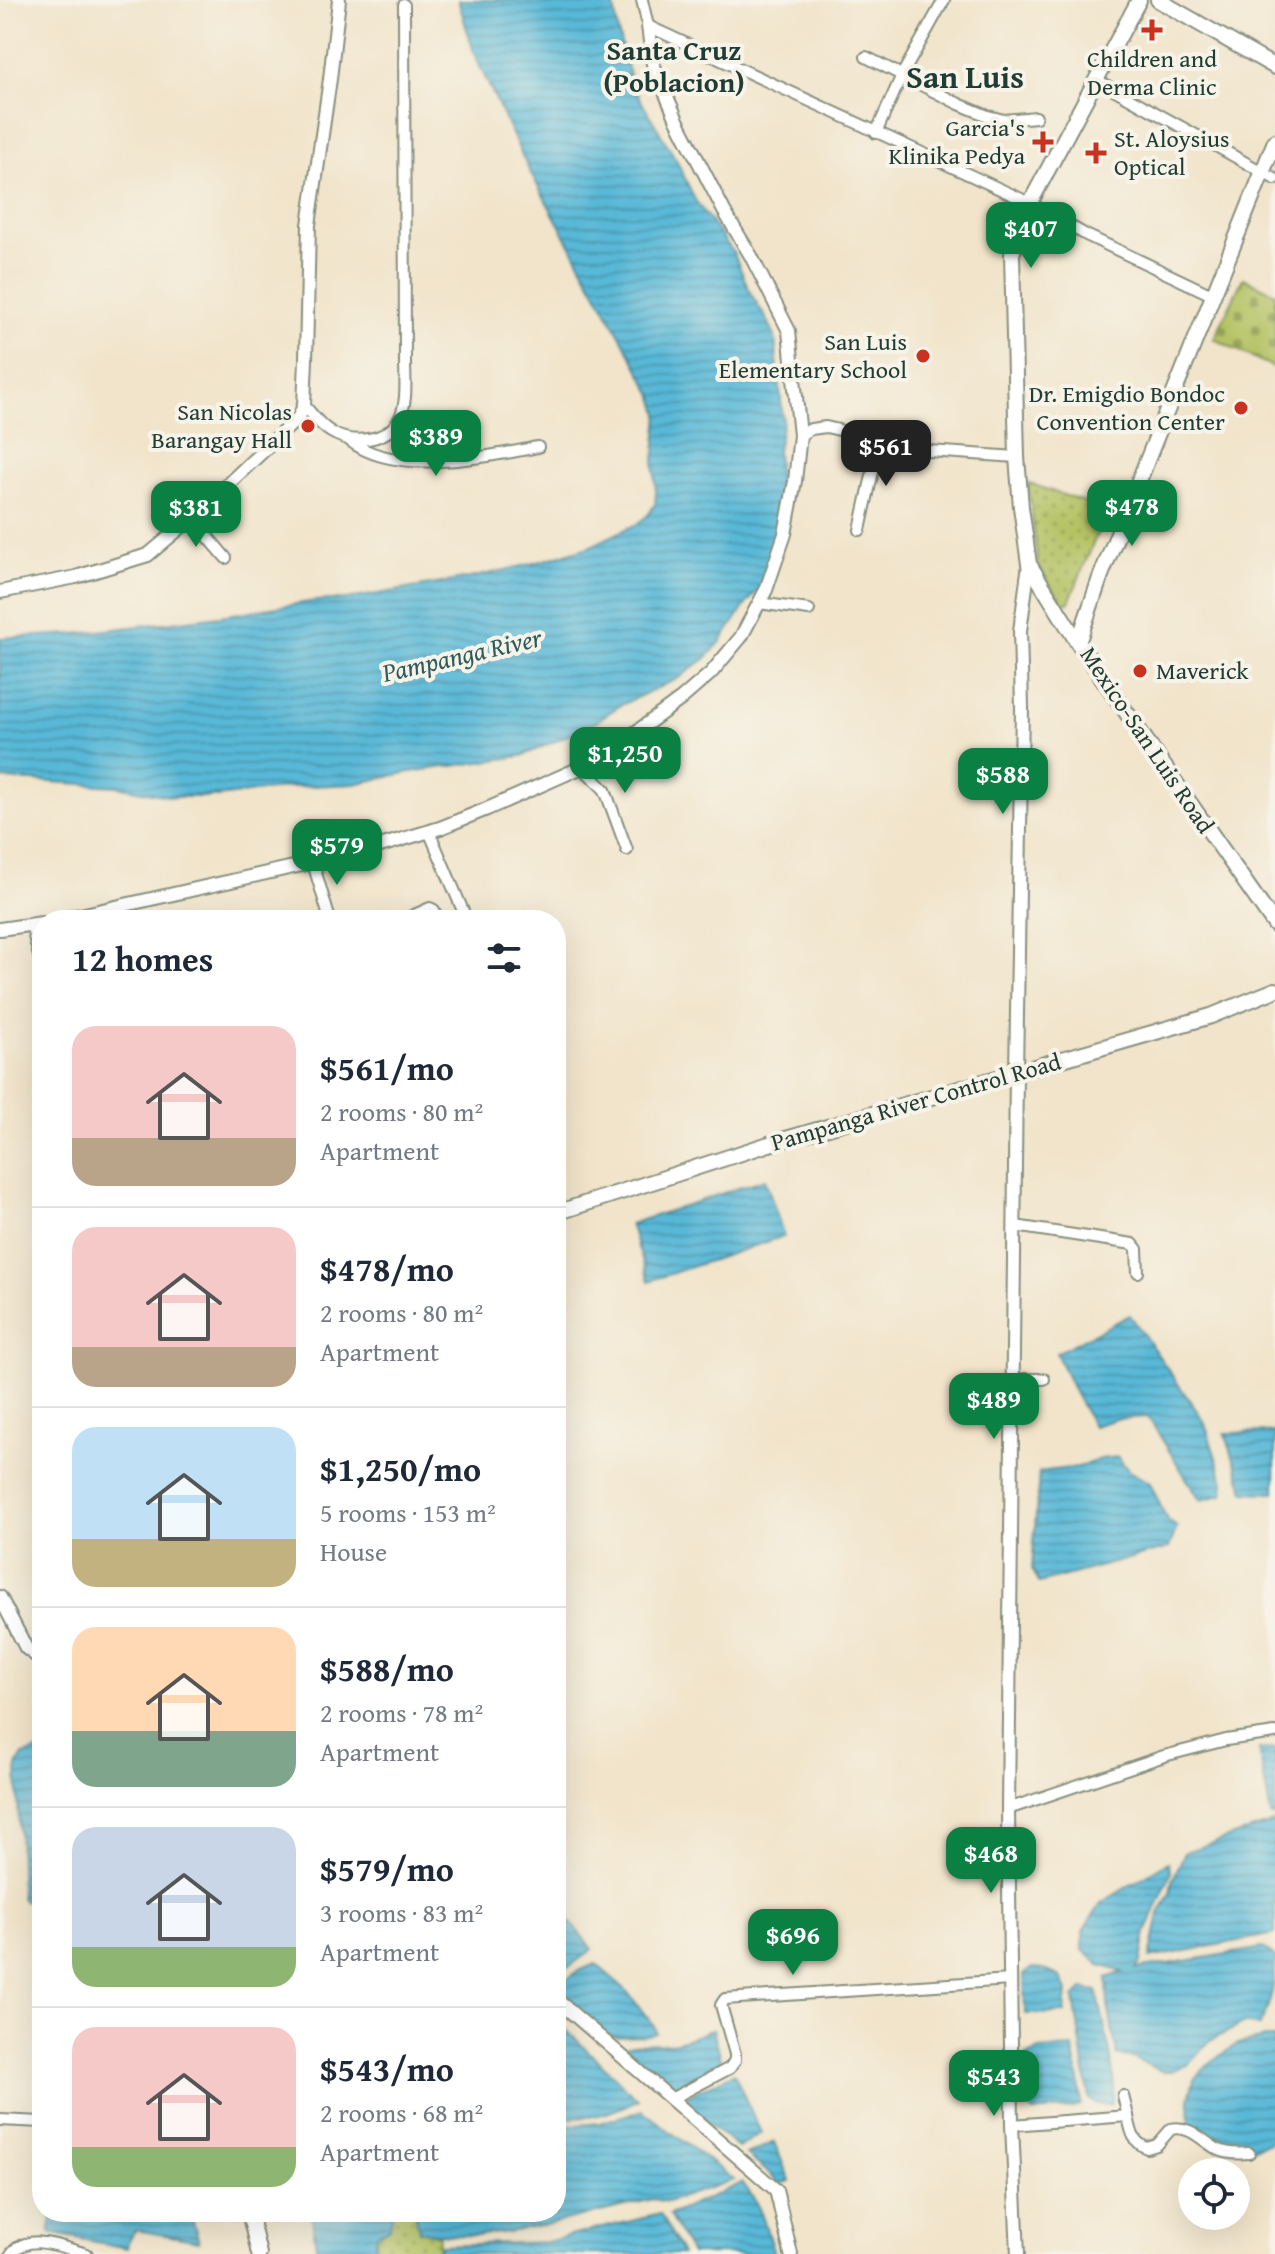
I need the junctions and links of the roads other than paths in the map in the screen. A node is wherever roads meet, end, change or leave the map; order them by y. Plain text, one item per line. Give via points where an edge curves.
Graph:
1 (339, 0) edge
2 (642, 0) edge
3 (944, 0) edge
4 (1139, 0) edge
5 (1158, 0) edge
6 (404, 5) dead end
7 (648, 26) junction
8 (866, 57) dead end
9 (1275, 67) edge
10 (902, 75) junction
11 (1097, 80) junction
12 (1036, 117) dead end
13 (876, 133) junction
14 (1275, 141) edge
15 (1269, 176) edge
16 (1030, 203) junction
17 (1214, 296) junction
18 (304, 405) junction
19 (800, 435) junction
20 (348, 439) junction
21 (880, 439) junction
22 (538, 447) dead end
23 (1017, 457) junction
24 (192, 518) junction
25 (860, 530) dead end
26 (226, 558) dead end
27 (1029, 564) junction
28 (0, 592) edge
29 (759, 603) junction
30 (809, 610) dead end
31 (1078, 643) junction
32 (582, 767) junction
33 (429, 831) junction
34 (627, 850) dead end
35 (313, 863) junction
36 (103, 910) edge
37 (327, 910) edge
38 (463, 910) edge
39 (32, 924) edge
40 (1275, 925) edge
41 (0, 929) edge
42 (1275, 990) edge
43 (1016, 1073) junction
44 (566, 1210) edge
45 (1015, 1226) junction
46 (1138, 1272) dead end
47 (1013, 1379) junction
48 (1044, 1379) dead end
49 (0, 1597) edge
50 (32, 1652) edge
51 (1275, 1733) edge
52 (1008, 1809) junction
53 (1010, 1980) junction
54 (566, 2008) edge
55 (1123, 2096) dead end
56 (671, 2099) junction
57 (1128, 2116) junction
58 (0, 2120) edge
59 (32, 2122) edge
60 (1012, 2125) junction
61 (1249, 2153) dead end
62 (251, 2222) edge
63 (11, 2254) edge
64 (87, 2254) edge
65 (259, 2254) edge
66 (791, 2254) edge
67 (1018, 2254) edge

1 - 18 street via 309,225
2 - 7 street
3 - 10 street
4 - 11 main road
5 - 9 main road
6 - 20 street via 404,406 399,421 384,434
7 - 13 street
7 - 19 street via 653,64 677,120 789,331
8 - 10 street
10 - 12 street via 988,116
10 - 13 street
11 - 15 street
11 - 16 main road
13 - 16 street
14 - 15 main road, Mexico-San Luis Road
15 - 17 main road, Mexico-San Luis Road
16 - 17 street
16 - 23 main road via 1012,254
17 - 31 main road, Mexico-San Luis Road
18 - 20 street via 323,427
18 - 24 street via 299,417
19 - 21 street via 826,427
19 - 29 street via 785,534
20 - 22 street via 376,455 414,460
21 - 23 street via 929,451
21 - 25 street
23 - 27 main road
24 - 26 street
24 - 28 street via 148,555
27 - 31 main road
27 - 43 street via 1020,631
29 - 30 street
29 - 32 street via 741,637 711,673
31 - 40 main road, Mexico-San Luis Road
32 - 33 street
32 - 34 street via 605,790
33 - 35 street
33 - 38 street
35 - 36 street
35 - 37 street
39 - 41 street
42 - 43 main road, Pampanga River Control Road via 1211,1016
43 - 44 main road, Pampanga River Control Road
43 - 45 street
45 - 46 street via 1133,1244
45 - 47 street
47 - 48 street
47 - 52 street
49 - 50 street
51 - 52 street via 1164,1756
52 - 53 street
53 - 56 street via 725,1999 722,2016 735,2060 730,2068
53 - 60 street
54 - 56 street
55 - 57 street
56 - 66 street via 776,2190
57 - 60 street
57 - 61 street via 1133,2138 1147,2148 1179,2128 1223,2151
58 - 59 street
60 - 67 street
62 - 65 main road
63 - 64 street via 21,2244 39,2242

